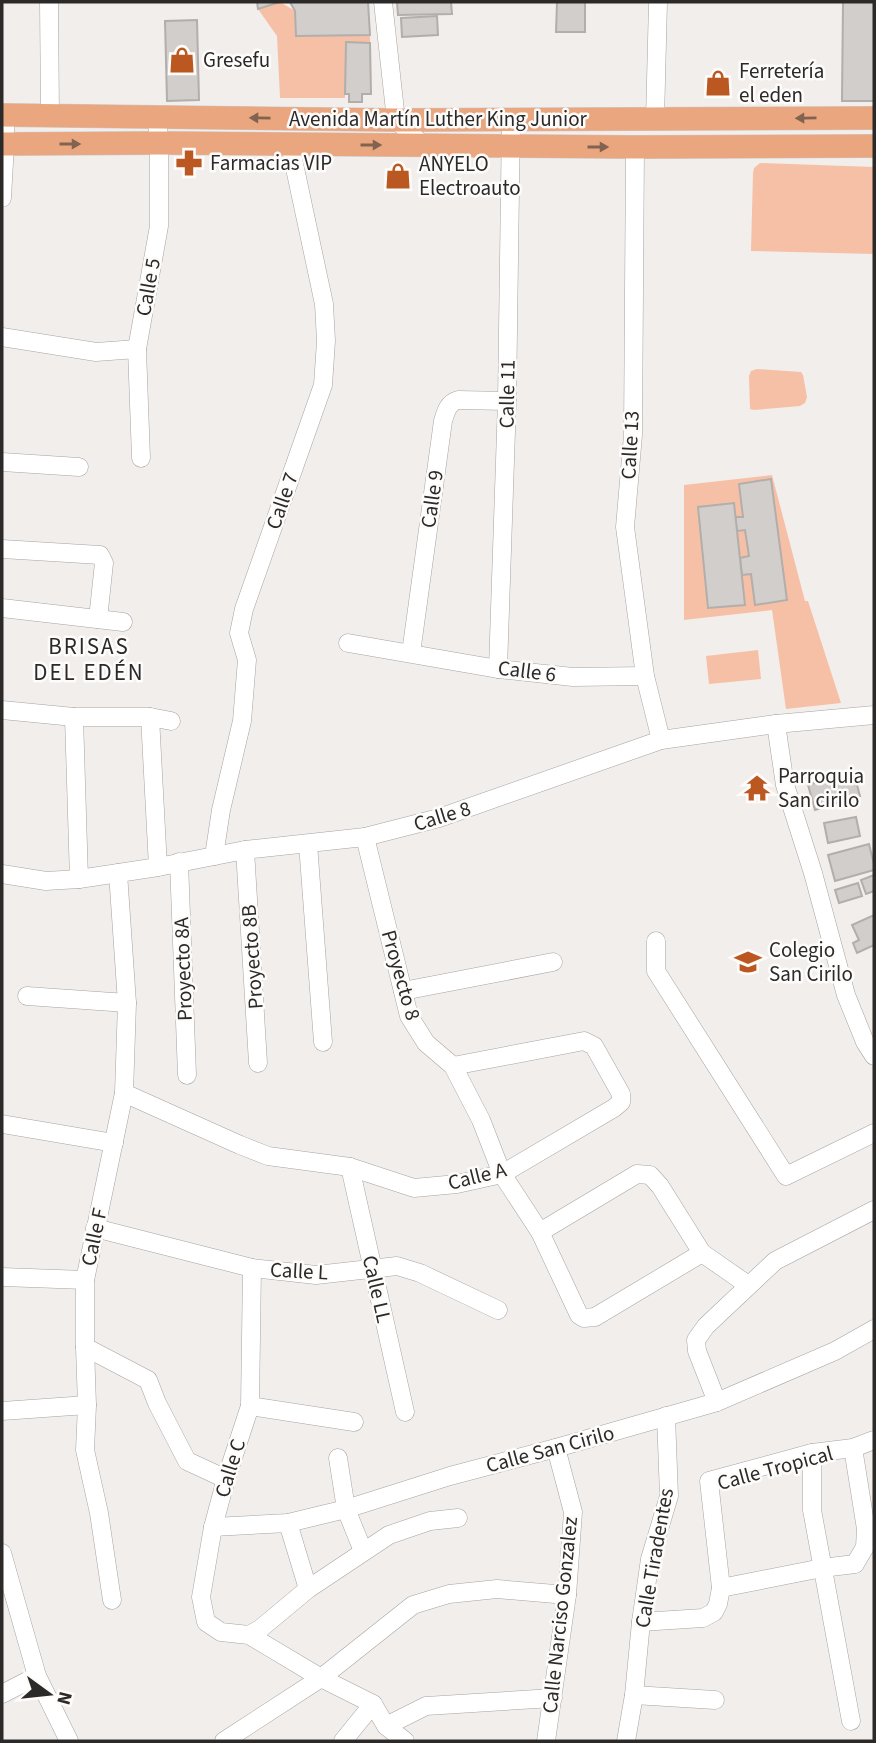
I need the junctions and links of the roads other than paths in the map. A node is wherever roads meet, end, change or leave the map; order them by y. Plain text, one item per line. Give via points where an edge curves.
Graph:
1 (49, 2) edge
2 (383, 2) edge
3 (658, 2) edge
4 (3, 116) edge
5 (50, 116) junction
6 (157, 117) junction
7 (874, 118) edge
8 (511, 119) junction
9 (396, 120) junction
10 (655, 120) junction
11 (159, 143) junction
12 (4, 144) edge
13 (290, 145) junction
14 (423, 145) junction
15 (511, 146) junction
16 (874, 146) edge
17 (635, 147) junction
18 (2, 198) edge
19 (2, 337) edge
20 (137, 349) junction
21 (508, 401) junction
22 (141, 458) dead end
23 (2, 462) edge
24 (79, 467) dead end
25 (2, 549) edge
26 (2, 608) edge
27 (98, 619) junction
28 (123, 622) dead end
29 (348, 643) dead end
30 (411, 653) junction
31 (498, 668) junction
32 (645, 676) junction
33 (2, 709) edge
34 (874, 715) edge
35 (74, 717) junction
36 (150, 717) junction
37 (171, 721) dead end
38 (776, 724) junction
39 (661, 740) junction
40 (365, 837) junction
41 (308, 844) junction
42 (245, 850) junction
43 (214, 856) junction
44 (179, 862) junction
45 (158, 867) junction
46 (118, 873) junction
47 (2, 874) edge
48 (79, 879) junction
49 (656, 941) dead end
50 (553, 962) dead end
51 (403, 991) junction
52 (27, 996) dead end
53 (127, 1003) junction
54 (323, 1042) dead end
55 (874, 1056) edge
56 (258, 1063) dead end
57 (453, 1066) junction
58 (187, 1076) dead end
59 (124, 1093) junction
60 (2, 1124) edge
61 (874, 1133) edge
62 (114, 1143) junction
63 (350, 1167) junction
64 (502, 1174) junction
65 (874, 1210) edge
66 (95, 1228) junction
67 (540, 1232) junction
68 (702, 1253) junction
69 (252, 1268) junction
70 (373, 1269) junction
71 (2, 1277) edge
72 (85, 1280) junction
73 (748, 1285) junction
74 (498, 1310) dead end
75 (874, 1329) edge
76 (85, 1347) junction
77 (717, 1402) junction
78 (87, 1405) junction
79 (250, 1406) junction
80 (2, 1411) edge
81 (405, 1412) dead end
82 (666, 1416) junction
83 (354, 1422) dead end
84 (874, 1440) edge
85 (556, 1448) junction
86 (853, 1448) junction
87 (812, 1453) junction
88 (338, 1458) dead end
89 (226, 1479) junction
90 (346, 1509) junction
91 (458, 1518) dead end
92 (288, 1523) junction
93 (213, 1527) junction
94 (363, 1551) junction
95 (2, 1553) edge
96 (822, 1568) junction
97 (721, 1588) junction
98 (308, 1589) junction
99 (567, 1595) junction
100 (112, 1600) dead end
101 (641, 1622) junction
102 (249, 1634) junction
103 (37, 1676) junction
104 (321, 1678) junction
105 (2, 1694) edge
106 (634, 1695) junction
107 (553, 1698) junction
108 (715, 1700) dead end
109 (373, 1704) junction
110 (851, 1721) dead end
111 (386, 1726) junction
112 (69, 1741) edge
113 (224, 1741) edge
114 (343, 1741) edge
115 (405, 1741) edge
116 (546, 1741) edge
117 (626, 1741) edge

1 - 5 street
2 - 9 street
3 - 10 street
4 - 5 main road, Avenida Martín Luther King Junior
4 - 12 street
5 - 6 main road, Avenida Martín Luther King Junior
9 -> 6 main road, Avenida Martín Luther King Junior
6 - 11 street, Calle 5
7 -> 10 main road, Avenida Martín Luther King Junior
8 - 9 main road, Avenida Martín Luther King Junior
8 - 10 main road, Avenida Martín Luther King Junior
8 - 15 street, Calle 11
9 - 14 street
12 -> 11 main road, Avenida Martín Luther King Junior
11 - 13 main road, Avenida Martín Luther King Junior
11 - 20 street, Calle 5 via 159,226
12 - 18 street
13 -> 14 main road, Avenida Martín Luther King Junior
13 - 43 street, Calle 7 via 324,304 323,385 244,609 239,633 247,660 242,721
14 - 15 main road, Avenida Martín Luther King Junior
15 -> 17 main road, Avenida Martín Luther King Junior
15 - 21 street, Calle 11
16 - 17 main road, Avenida Martín Luther King Junior
17 - 32 street, Calle 13 via 633,435 625,527
19 - 20 street via 96,352
20 - 22 street, Calle 5
21 - 30 street, Calle 9 via 458,400 447,407
21 - 31 street, Calle 11
23 - 24 street
25 - 27 street via 100,555 104,563
26 - 27 street
27 - 28 street
29 - 30 street, Calle 6
30 - 31 street, Calle 6
31 - 32 street, Calle 6 via 573,677
32 - 39 street, Calle 13
33 - 35 street
34 - 38 street, Calle 8
35 - 36 street
35 - 48 street
36 - 37 street
36 - 45 street
38 - 39 street, Calle 8
38 - 55 street via 785,785 846,995
39 - 40 street, Calle 8 via 439,818
40 - 41 street, Calle 8
40 - 51 street, Proyecto 8
41 - 42 street, Calle 8
41 - 54 street
42 - 43 street, Calle 8
42 - 56 street, Proyecto 8B
43 - 44 street, Calle 8
44 - 45 street, Calle 8
44 - 58 street, Proyecto 8A
45 - 46 street, Calle 8
46 - 48 street, Calle 8
46 - 53 street, Calle F
47 - 48 street, Calle 8 via 46,881
49 - 61 street via 656,971 786,1176
50 - 51 street
51 - 57 street, Proyecto 8 via 409,1016 426,1043
52 - 53 street
53 - 59 street, Calle F
57 - 64 street, Proyecto 8
57 - 64 street, Calle A via 583,1041 594,1045 621,1094 619,1105
59 - 62 street, Calle F
59 - 63 street, Calle A via 268,1156
60 - 62 street
62 - 66 street, Calle F
63 - 64 street, Calle A via 414,1188
63 - 70 street, Calle LL
64 - 67 street, Proyecto 8
65 - 73 street via 775,1261
66 - 69 street, Calle L
66 - 72 street, Calle F
67 - 68 street via 644,1174 660,1186
67 - 68 street, Proyecto 8 via 576,1311 584,1318 595,1317
68 - 73 street
69 - 70 street, Calle L via 316,1275
69 - 79 street, Calle C
70 - 74 street, Calle L via 397,1266 420,1273
70 - 81 street, Calle LL
71 - 72 street
72 - 76 street, Calle F
73 - 77 street via 696,1340
75 - 77 street, Calle San Cirilo via 835,1351
76 - 78 street, Calle F
76 - 89 street via 148,1380 187,1461
77 - 82 street, Calle San Cirilo
78 - 80 street
78 - 100 street, Calle F via 85,1450
79 - 83 street
79 - 89 street, Calle C
82 - 85 street, Calle San Cirilo
82 - 101 street, Calle Tiradentes via 669,1496 650,1559
84 - 86 street, Calle Tropical
85 - 90 street, Calle San Cirilo
85 - 99 street, Calle Narciso Gonzalez via 573,1512
86 - 87 street, Calle Tropical
86 - 96 street via 866,1529 864,1547 855,1564
87 - 96 street via 811,1510
87 - 97 street, Calle Tropical via 709,1481
88 - 90 street
89 - 93 street, Calle C
90 - 92 street, Calle San Cirilo
90 - 94 street
91 - 94 street via 430,1521 389,1535
92 - 93 street, Calle San Cirilo
92 - 98 street
93 - 102 street, Calle C via 201,1597 206,1622 221,1632
94 - 98 street
95 - 103 street
96 - 97 street
96 - 110 street
97 - 101 street via 718,1604 703,1618
98 - 102 street
99 - 104 street via 497,1589 449,1594 413,1605
99 - 107 street, Calle Narciso Gonzalez
101 - 106 street, Calle Tiradentes
102 - 104 street
103 - 105 street
103 - 112 street
104 - 109 street
104 - 113 street
106 - 108 street
106 - 117 street, Calle Tiradentes
107 - 111 street via 426,1706
107 - 116 street, Calle Narciso Gonzalez
109 - 111 street
109 - 114 street
111 - 115 street

